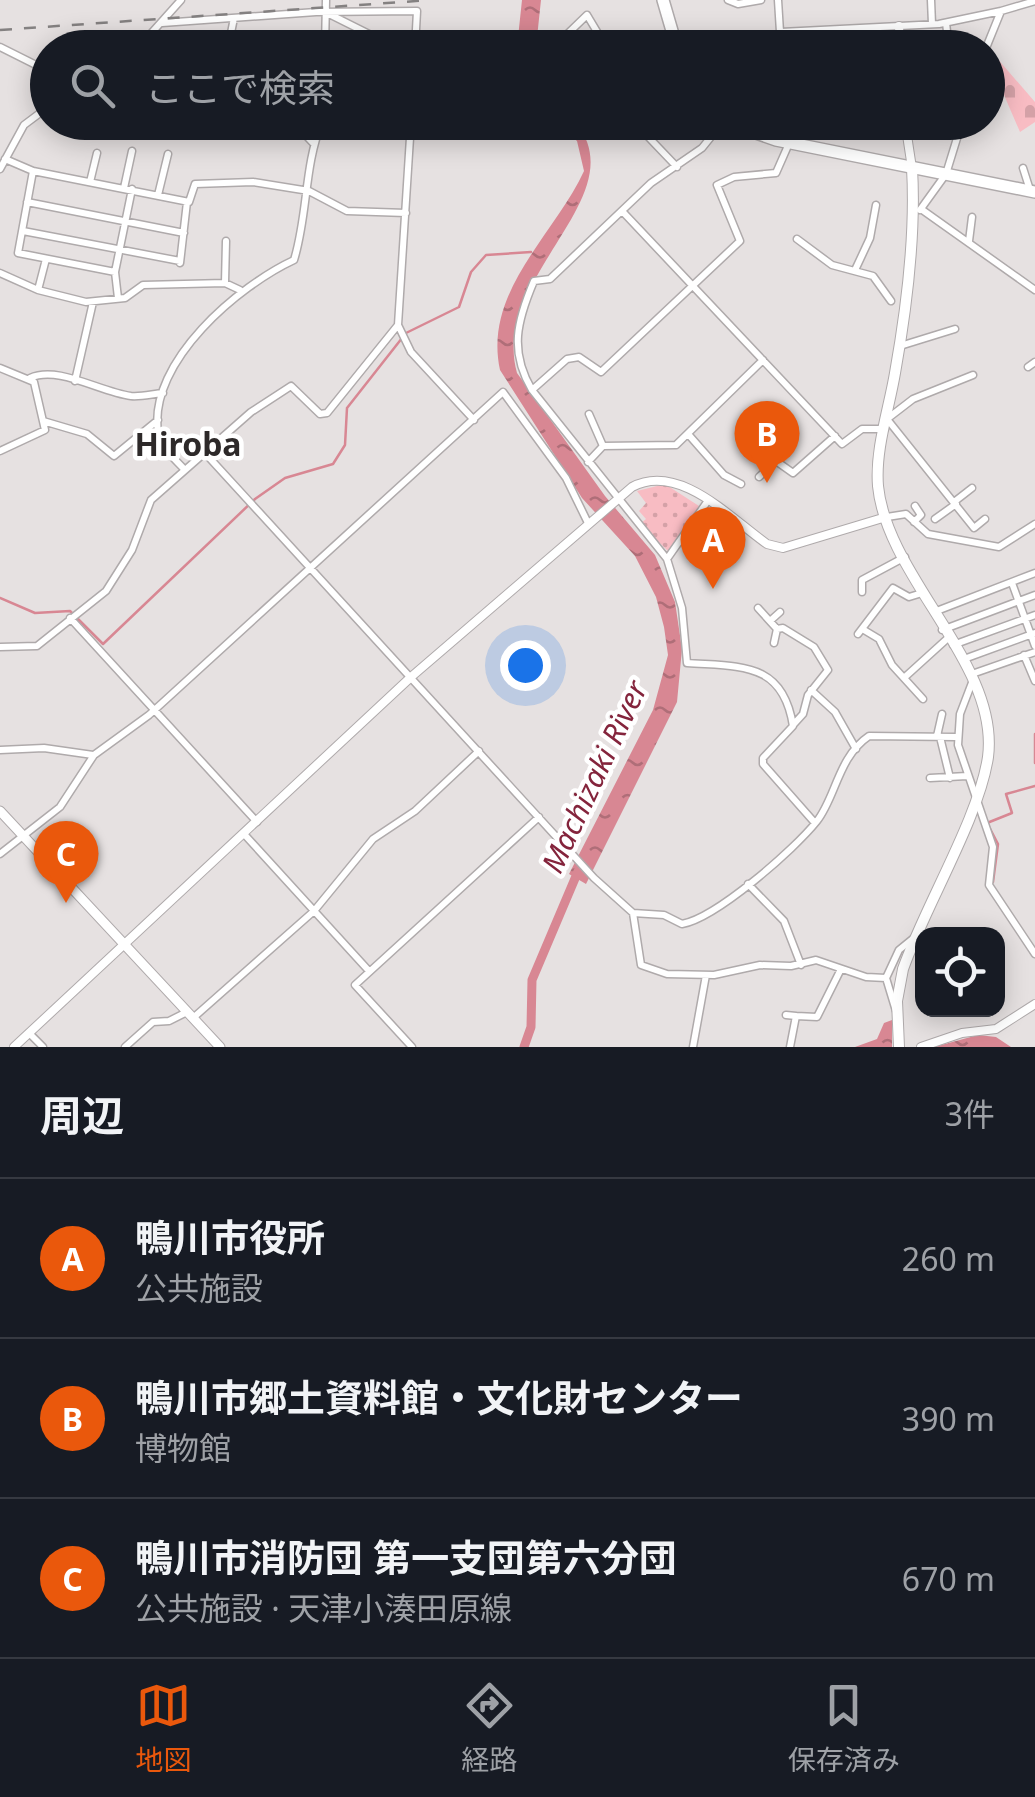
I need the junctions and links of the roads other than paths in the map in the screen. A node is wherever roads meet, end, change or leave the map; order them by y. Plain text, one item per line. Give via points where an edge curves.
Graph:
1 (180, 0) edge
2 (326, 0) edge
3 (663, 0) edge
4 (728, 0) edge
5 (761, 0) edge
6 (778, 0) edge
7 (931, 0) edge
8 (996, 0) edge
9 (1035, 1) edge
10 (326, 12) junction
11 (998, 12) junction
12 (234, 18) junction
13 (162, 23) junction
14 (946, 23) junction
15 (932, 24) junction
16 (899, 26) junction
17 (155, 30) edge
18 (232, 30) edge
19 (325, 30) edge
20 (361, 30) edge
21 (416, 30) edge
22 (572, 30) edge
23 (596, 30) edge
24 (672, 30) edge
25 (780, 30) edge
26 (822, 30) edge
27 (899, 30) edge
28 (947, 30) edge
29 (992, 30) edge
30 (0, 47) edge
31 (30, 62) edge
32 (30, 120) edge
33 (310, 140) edge
34 (314, 140) edge
35 (409, 140) edge
36 (651, 140) edge
37 (708, 140) edge
38 (781, 140) edge
39 (908, 140) edge
40 (956, 140) edge
41 (787, 142) junction
42 (313, 143) junction
43 (132, 151) dead end
44 (97, 153) dead end
45 (168, 154) dead end
46 (5, 159) junction
47 (676, 167) junction
48 (0, 168) edge
49 (912, 168) junction
50 (1022, 168) dead end
51 (33, 171) junction
52 (946, 174) junction
53 (90, 182) junction
54 (128, 189) junction
55 (309, 191) junction
56 (1033, 192) edge
57 (158, 195) junction
58 (27, 202) junction
59 (187, 202) junction
60 (876, 205) dead end
61 (920, 209) junction
62 (622, 210) junction
63 (406, 212) junction
64 (972, 217) dead end
65 (912, 219) junction
66 (126, 221) junction
67 (22, 231) junction
68 (184, 233) junction
69 (797, 239) dead end
70 (226, 241) dead end
71 (969, 241) junction
72 (120, 249) junction
73 (46, 259) junction
74 (856, 268) junction
75 (116, 272) junction
76 (0, 273) edge
77 (225, 283) junction
78 (692, 285) junction
79 (38, 290) junction
80 (240, 290) junction
81 (1035, 290) edge
82 (118, 298) junction
83 (93, 302) junction
84 (891, 302) dead end
85 (955, 329) dead end
86 (402, 330) junction
87 (900, 346) junction
88 (763, 360) junction
89 (0, 368) edge
90 (973, 375) dead end
91 (30, 378) junction
92 (74, 381) junction
93 (532, 390) junction
94 (163, 393) junction
95 (590, 414) dead end
96 (159, 419) junction
97 (474, 420) junction
98 (43, 421) junction
99 (886, 424) junction
100 (688, 434) junction
101 (835, 436) junction
102 (602, 446) junction
103 (0, 450) edge
104 (204, 452) junction
105 (588, 462) junction
106 (184, 469) junction
107 (758, 477) dead end
108 (741, 484) dead end
109 (972, 488) dead end
110 (616, 501) junction
111 (708, 502) junction
112 (955, 503) junction
113 (914, 506) dead end
114 (887, 517) junction
115 (935, 519) dead end
116 (985, 519) dead end
117 (589, 522) junction
118 (914, 522) junction
119 (1035, 524) edge
120 (906, 556) junction
121 (668, 559) junction
122 (312, 566) junction
123 (1035, 572) edge
124 (1012, 584) junction
125 (862, 592) dead end
126 (923, 593) junction
127 (1035, 595) edge
128 (1019, 601) junction
129 (758, 608) dead end
130 (780, 612) dead end
131 (932, 612) junction
132 (73, 615) junction
133 (1035, 615) edge
134 (1025, 618) junction
135 (770, 622) junction
136 (777, 629) junction
137 (1033, 634) edge
138 (948, 638) junction
139 (806, 641) junction
140 (774, 643) dead end
141 (0, 647) edge
142 (798, 649) dead end
143 (1035, 649) edge
144 (1024, 655) junction
145 (963, 660) junction
146 (974, 676) junction
147 (411, 677) junction
148 (905, 677) junction
149 (1035, 681) edge
150 (811, 690) junction
151 (923, 699) dead end
152 (154, 710) junction
153 (942, 714) dead end
154 (792, 726) junction
155 (938, 736) junction
156 (956, 737) junction
157 (0, 750) edge
158 (856, 750) junction
159 (479, 751) junction
160 (94, 756) junction
161 (967, 776) junction
162 (930, 778) dead end
163 (950, 778) junction
164 (976, 797) junction
165 (0, 811) edge
166 (539, 816) junction
167 (256, 822) junction
168 (815, 823) junction
169 (22, 834) junction
170 (244, 834) junction
171 (0, 854) edge
172 (748, 884) junction
173 (314, 911) junction
174 (634, 912) junction
175 (919, 927) edge
176 (915, 936) joint
177 (126, 945) junction
178 (1035, 954) edge
179 (801, 965) junction
180 (841, 969) junction
181 (369, 971) junction
182 (706, 975) junction
183 (886, 978) junction
184 (1035, 1004) edge
185 (897, 1012) junction
186 (190, 1015) junction
187 (786, 1015) dead end
188 (796, 1016) junction
189 (29, 1032) junction
190 (14, 1047) edge
191 (43, 1047) edge
192 (125, 1047) edge
193 (220, 1047) edge
194 (412, 1047) edge
195 (693, 1047) edge
196 (790, 1047) edge
197 (899, 1047) edge
198 (921, 1047) edge

1 - 13 street
2 - 10 street
3 - 24 highway
4 - 5 street
6 - 25 street
7 - 15 street
8 - 11 street
9 - 11 street
10 - 12 street
10 - 19 street
10 - 20 street
10 - 21 street via 417,11
11 - 14 street
11 - 29 street
12 - 13 street
12 - 18 street
13 - 17 street
14 - 15 street
14 - 28 street
15 - 16 street
16 - 26 street
16 - 27 street
22 - 23 street via 587,15
30 - 31 street
32 - 46 street
33 - 42 street
34 - 42 street
35 - 63 street
36 - 47 street
37 - 47 street
38 - 41 highway
39 - 49 street
40 - 52 street
41 - 49 highway
41 - 78 street via 776,173 717,185 740,242
42 - 55 street
43 - 54 street
44 - 53 street
45 - 57 street
46 - 48 street
46 - 51 street
47 - 62 street
49 - 52 highway
49 - 65 main road
50 - 56 street
51 - 53 street
51 - 58 street
52 - 56 highway
52 - 61 street
53 - 54 street
54 - 57 street
54 - 66 street
55 - 59 street via 252,182 194,184
55 - 63 street via 347,211
55 - 80 street via 294,260
57 - 59 street
58 - 66 street
58 - 67 street
59 - 68 street
60 - 74 street
61 - 65 street
61 - 71 street
62 - 78 street
62 - 93 street via 550,280 534,281 515,346
63 - 86 street
64 - 71 street
65 - 87 main road
66 - 68 street
66 - 72 street
67 - 72 street
67 - 73 street via 18,253
68 - 72 street via 180,262
69 - 74 street via 832,266
70 - 77 street
71 - 81 street
72 - 75 street
73 - 75 street
73 - 79 street
74 - 84 street via 873,276
75 - 82 street
76 - 79 street
77 - 80 street
77 - 82 street via 142,285
78 - 88 street
78 - 93 street via 601,372 567,358
79 - 83 street
80 - 94 street via 189,346
82 - 83 street
83 - 92 street
85 - 87 street
86 - 97 street via 412,352
86 - 104 street via 327,413 291,386
87 - 99 main road
88 - 100 street
88 - 101 street
89 - 91 street
90 - 99 street via 913,399
91 - 92 street via 54,374
91 - 98 street
92 - 94 street via 130,396
93 - 105 street
94 - 96 street
95 - 102 street
96 - 98 street via 114,456 87,434
96 - 106 street via 166,450
97 - 117 street via 503,392 566,478
97 - 122 street
98 - 103 street via 45,430
99 - 101 street via 862,429 842,444
99 - 112 street
99 - 114 main road via 878,480
100 - 102 street via 672,446
100 - 108 street via 724,475
101 - 107 street via 793,473 776,461
102 - 105 street
104 - 106 street
104 - 122 street
105 - 110 street
106 - 132 street via 151,500 112,586
109 - 112 street
110 - 111 street via 659,478
110 - 117 street
110 - 121 street
111 - 114 street via 783,548
111 - 121 street
112 - 115 street
112 - 116 street via 974,528
113 - 118 street via 921,515
114 - 118 street via 906,514
114 - 120 main road
117 - 147 street
118 - 119 street via 928,534 999,548
120 - 125 street via 862,580
120 - 126 main road
121 - 154 street via 688,664 761,672 783,693
122 - 147 street
122 - 152 street
123 - 124 street
124 - 128 street
124 - 131 street
126 - 131 main road
126 - 148 street via 909,597 893,588 861,632 880,639
127 - 128 street
128 - 134 street
128 - 138 street
129 - 135 street
130 - 135 street
131 - 138 main road
132 - 141 street via 38,646
132 - 152 street
133 - 134 street
134 - 137 street
134 - 138 street
135 - 136 street
136 - 139 street
136 - 140 street
137 - 143 street
137 - 145 street
138 - 145 main road
138 - 148 street
139 - 142 street
139 - 150 street via 828,670
143 - 144 street
144 - 146 street
144 - 149 street
145 - 146 main road
146 - 156 street
146 - 164 main road via 988,734
147 - 159 street
147 - 167 street
148 - 151 street
150 - 154 street via 804,714
150 - 158 street via 836,712
152 - 160 street
152 - 167 street
153 - 155 street
154 - 168 street via 763,764
155 - 156 street
155 - 158 street via 870,736
155 - 163 street
156 - 161 street
157 - 160 street
158 - 168 street
159 - 166 street
159 - 173 street via 415,811 373,839
160 - 169 street via 60,807
161 - 163 street
161 - 164 street
162 - 163 street
164 - 175 main road
164 - 178 street via 993,847 990,886
165 - 169 main road
166 - 174 street
166 - 181 street
167 - 170 street
168 - 172 street
169 - 171 street
169 - 177 main road
170 - 173 street
170 - 177 street
172 - 174 street via 698,922
172 - 179 street via 784,921
173 - 181 street
173 - 186 street
174 - 182 street via 641,966
176 - 183 street via 899,950
176 - 185 main road via 901,973
177 - 186 main road
177 - 189 street
179 - 180 street via 816,960
179 - 182 street
180 - 183 street
180 - 188 street via 817,1017
181 - 194 street via 355,984
182 - 195 street
183 - 185 street
184 - 198 street via 996,1030
185 - 197 main road
186 - 192 street via 153,1022
186 - 193 main road
187 - 188 street
188 - 196 street
189 - 190 street
189 - 191 street

